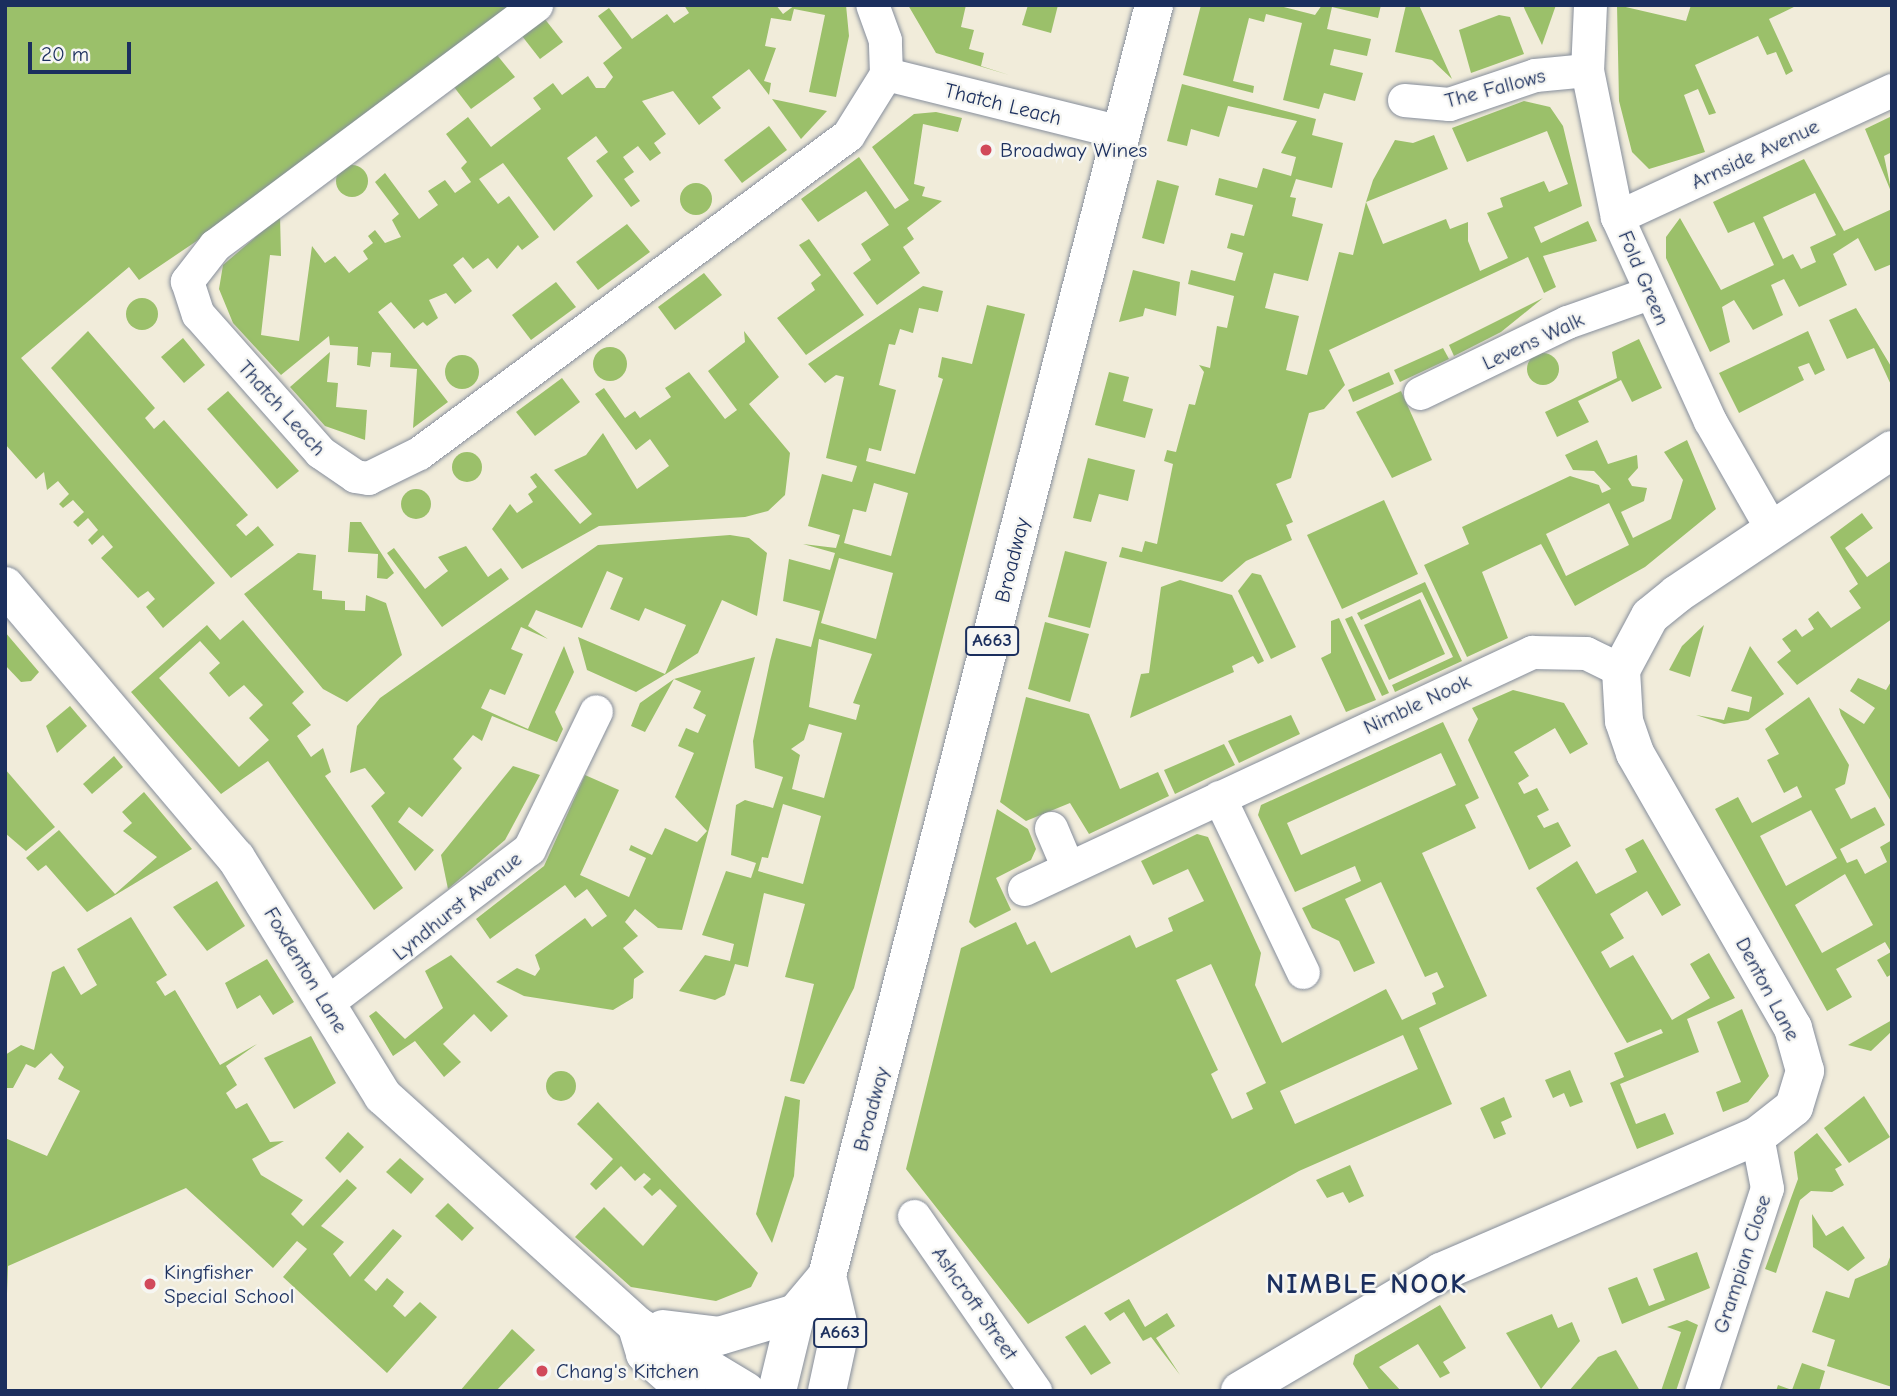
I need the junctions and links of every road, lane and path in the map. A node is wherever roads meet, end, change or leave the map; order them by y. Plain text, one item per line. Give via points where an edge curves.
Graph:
1 (536, 5) edge
2 (872, 5) edge
3 (1154, 5) edge
4 (1590, 5) edge
5 (1587, 70) junction
6 (886, 74) junction
7 (1892, 90) edge
8 (1404, 100) dead end
9 (1120, 132) junction
10 (1617, 217) junction
11 (1648, 293) junction
12 (1420, 393) dead end
13 (1892, 450) edge
14 (1771, 528) junction
15 (5, 586) edge
16 (1621, 670) junction
17 (596, 711) dead end
18 (1219, 797) junction
19 (1051, 828) dead end
20 (1068, 867) junction
21 (1024, 889) dead end
22 (1303, 972) dead end
23 (328, 1002) junction
24 (1757, 1136) junction
25 (914, 1216) dead end
26 (827, 1276) junction
27 (796, 1313) junction
28 (636, 1325) junction
29 (687, 1391) edge
30 (746, 1391) edge
31 (777, 1391) edge
32 (827, 1391) edge
33 (1035, 1391) edge
34 (1240, 1391) edge
35 (1701, 1391) edge

1 - 6 street, Thatch Leach via 215,246 187,281 198,314 320,452 355,476 369,478 419,453 848,135
2 - 6 street via 885,40
3 - 9 main road, Broadway / A663
4 - 5 street, Fold Green
5 - 8 street, The Fallows via 1535,75 1449,104
5 - 10 street, Fold Green
6 - 9 street, Thatch Leach
7 - 10 street, Arnside Avenue
9 - 26 main road, Broadway / A663
10 - 11 street, Fold Green
11 - 12 street, Levens Walk via 1567,322
11 - 14 street, Fold Green via 1734,469
13 - 14 main road
14 - 16 main road via 1650,616
15 - 23 main road, Foxdenton Lane via 206,818
16 - 18 street, Nimble Nook via 1586,653 1532,652
16 - 24 main road, Denton Lane via 1624,720 1635,753 1801,1051 1805,1071 1794,1107
17 - 23 street, Lyndhurst Avenue via 529,849 427,933
18 - 20 street, Nimble Nook
18 - 22 street
19 - 20 street
20 - 21 street, Nimble Nook
23 - 28 main road, Foxdenton Lane via 383,1096
24 - 34 main road, Denton Lane via 1441,1272
24 - 35 street, Grampian Close via 1767,1188
25 - 33 street, Ashcroft Street
26 - 27 main road, Broadway / A663
26 - 32 main road, Broadway / A663 via 840,1331
27 - 28 main road via 719,1336
27 - 31 main road, Broadway / A663
28 - 29 main road, Foxdenton Lane via 645,1354
28 - 30 main road, Foxdenton Lane

